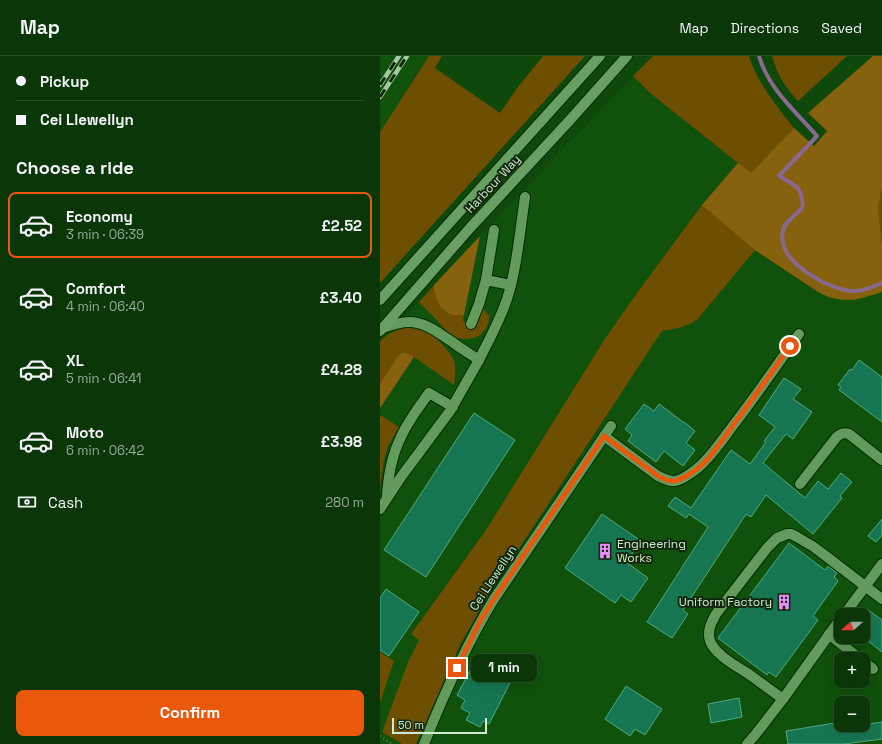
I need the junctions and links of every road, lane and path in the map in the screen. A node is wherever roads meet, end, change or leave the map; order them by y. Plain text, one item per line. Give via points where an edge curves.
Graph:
1 (600, 56) edge
2 (627, 56) edge
3 (525, 197) dead end
4 (494, 230) dead end
5 (486, 280) junction
6 (511, 285) junction
7 (380, 300) edge
8 (471, 324) dead end
9 (381, 330) edge
10 (799, 334) dead end
11 (479, 360) junction
12 (453, 407) junction
13 (611, 426) dead end
14 (604, 436) junction
15 (882, 460) edge
16 (800, 484) dead end
17 (387, 499) junction
18 (380, 509) edge
19 (882, 564) edge
20 (865, 586) junction
21 (882, 599) edge
22 (849, 608) edge
23 (834, 627) edge
24 (829, 634) junction
25 (851, 652) edge
26 (870, 667) edge
27 (873, 670) dead end
28 (783, 698) junction
29 (380, 736) edge
30 (392, 744) edge
31 (424, 744) edge
32 (747, 744) edge

1 - 7 main road, Harbour Way
2 - 9 main road, Harbour Way
3 - 6 street
4 - 5 street
5 - 6 street
5 - 8 street
6 - 11 street via 502,313
9 - 11 street via 405,322 421,323
10 - 14 street via 712,454 683,478 672,482 658,476
11 - 12 street
12 - 17 street
12 - 17 street via 429,393 406,428 395,451
13 - 14 street, Cei Llewellyn
14 - 31 street, Cei Llewellyn via 480,621 440,704
15 - 16 street via 849,434 842,434 835,439
17 - 18 street
19 - 20 street
20 - 21 street
20 - 22 street
20 - 28 street via 814,547 797,536 787,534 777,538 767,548 716,614 709,628 713,647 723,657
23 - 24 street
24 - 25 street
24 - 28 street
26 - 27 street
28 - 32 street
29 - 30 path

